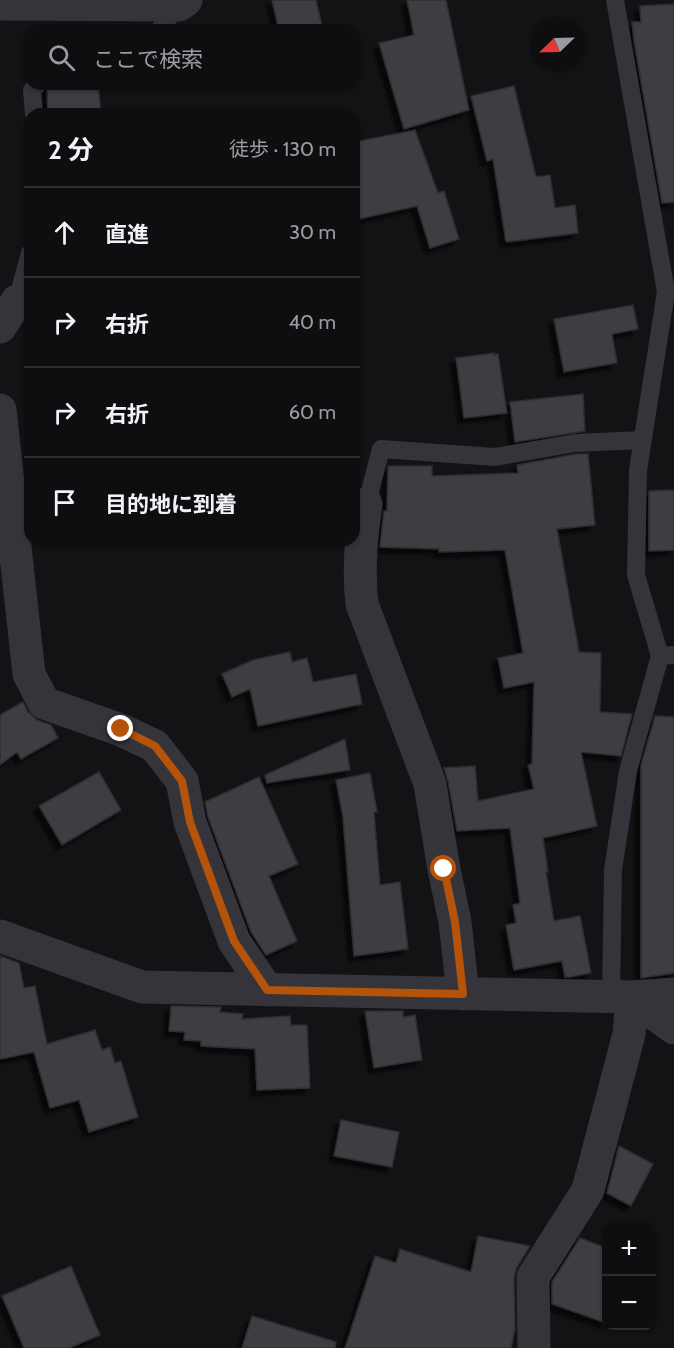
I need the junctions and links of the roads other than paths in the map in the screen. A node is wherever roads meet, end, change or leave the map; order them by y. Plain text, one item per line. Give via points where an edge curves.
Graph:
1 (615, 0) edge
2 (182, 2) edge
3 (0, 4) edge
4 (164, 24) edge
5 (32, 90) edge
6 (34, 108) edge
7 (24, 270) edge
8 (670, 293) edge
9 (8, 314) edge
10 (0, 410) edge
11 (642, 440) junction
12 (365, 508) joint
13 (667, 656) edge
14 (0, 936) edge
15 (267, 990) junction
16 (463, 994) junction
17 (674, 994) edge
18 (622, 997) junction
19 (674, 1028) edge
20 (534, 1348) edge

1 - 8 lane
2 - 3 street
2 - 4 lane
5 - 6 lane
7 - 9 lane
8 - 11 lane
10 - 15 street via 29,674 44,703 121,729 155,746 182,781 190,822 234,941
11 - 12 lane via 575,443 495,457 381,449
11 - 13 lane via 636,575
12 - 16 street via 359,585 362,604 430,784 455,922
13 - 18 lane via 628,771 615,859
14 - 15 street via 142,987
15 - 16 street
16 - 18 street
17 - 18 street
18 - 19 street
18 - 20 street via 629,1034 588,1190 533,1277

